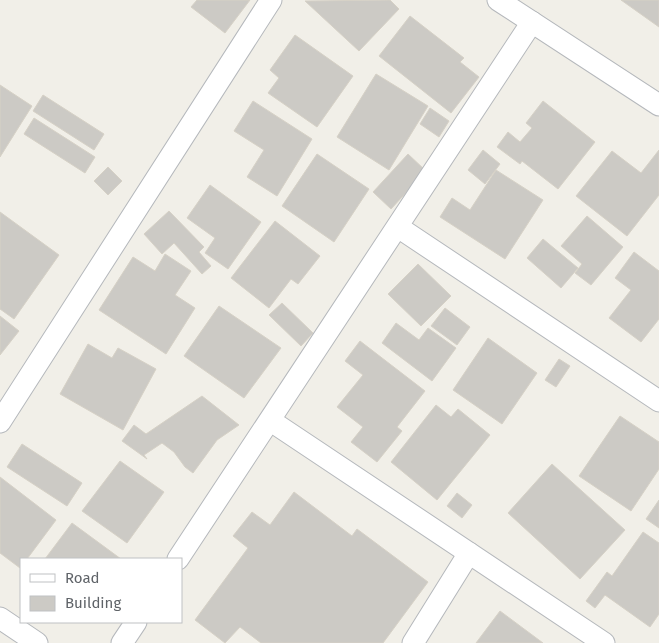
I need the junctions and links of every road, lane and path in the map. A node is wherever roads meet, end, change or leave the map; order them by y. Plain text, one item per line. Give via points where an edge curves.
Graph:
1 (271, 0) edge
2 (498, 0) edge
3 (532, 22) junction
4 (659, 105) edge
5 (398, 226) junction
6 (659, 401) edge
7 (271, 421) junction
8 (0, 422) edge
9 (469, 553) junction
10 (179, 558) edge
11 (0, 618) edge
12 (135, 623) edge
13 (37, 643) edge
14 (122, 643) edge
15 (413, 643) edge
16 (604, 643) edge

1 - 8 street
2 - 3 street
3 - 4 street
3 - 5 street
5 - 6 street
5 - 7 street
7 - 9 street
7 - 10 street
9 - 15 street
9 - 16 street
11 - 13 street
12 - 14 street

